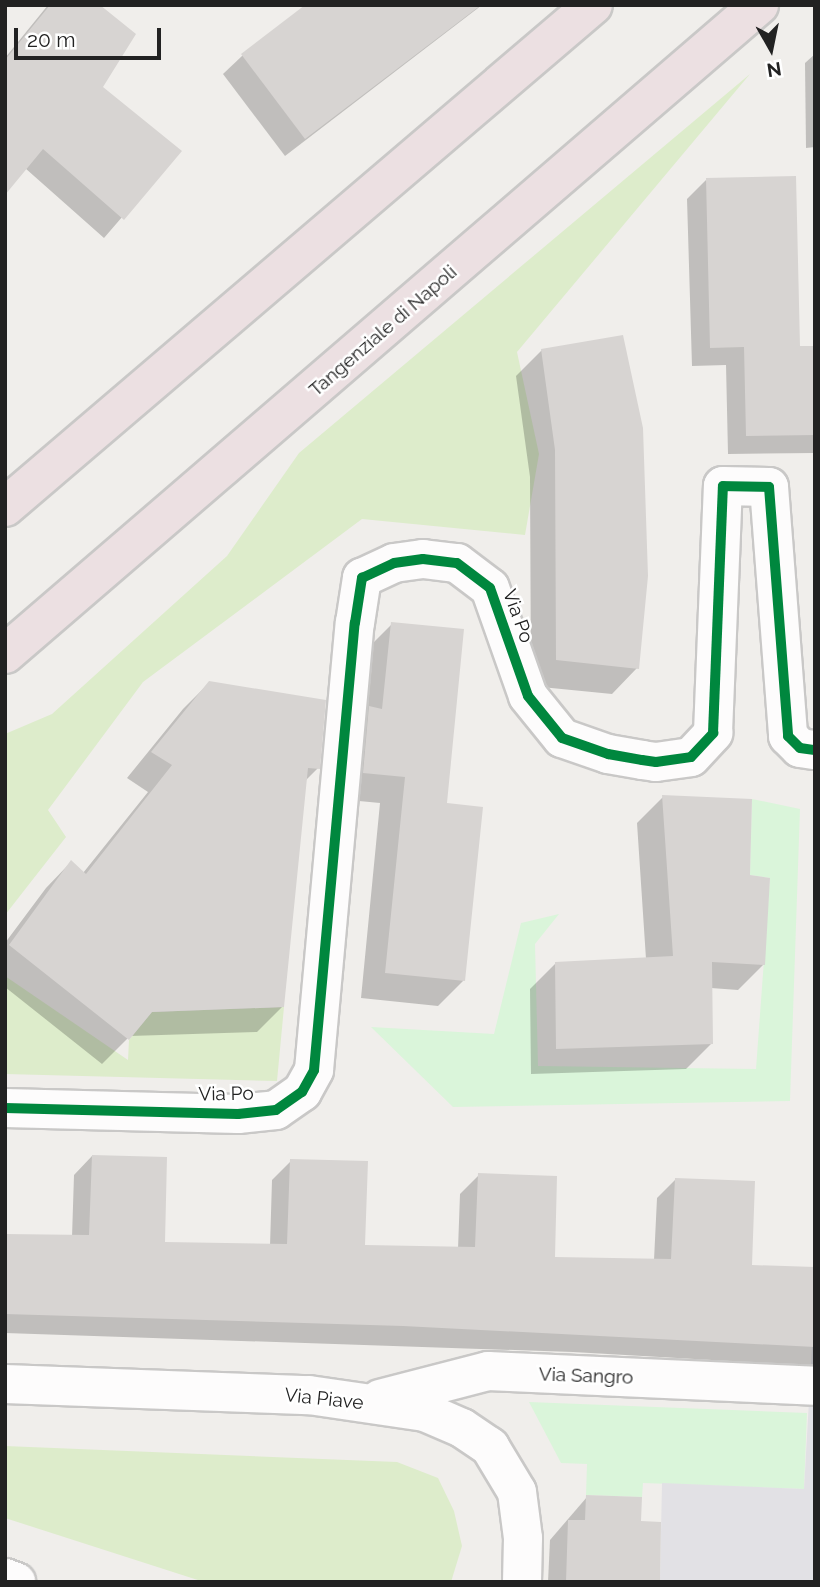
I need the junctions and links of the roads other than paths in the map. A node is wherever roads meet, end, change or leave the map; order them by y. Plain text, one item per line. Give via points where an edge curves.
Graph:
1 (593, 5) edge
2 (759, 5) edge
3 (5, 507) edge
4 (5, 654) edge
5 (815, 750) edge
6 (5, 1108) edge
7 (5, 1384) edge
8 (815, 1385) edge
9 (362, 1403) junction
10 (5, 1578) edge
11 (16, 1582) edge
12 (522, 1582) edge

1 - 3 highway
2 - 4 highway, Tangenziale di Napoli
5 - 6 street, Via Po via 800,748 788,736 769,487 723,486 713,733 691,757 656,762 608,754 562,737 528,696 489,588 457,563 423,559 394,564 362,578 314,1070 302,1092 276,1110 238,1114
7 - 9 street, Via Piave via 309,1395
8 - 9 street, Via Sangro via 488,1371
9 - 12 street, Via Piave via 425,1412 490,1447 517,1492
10 - 11 street

